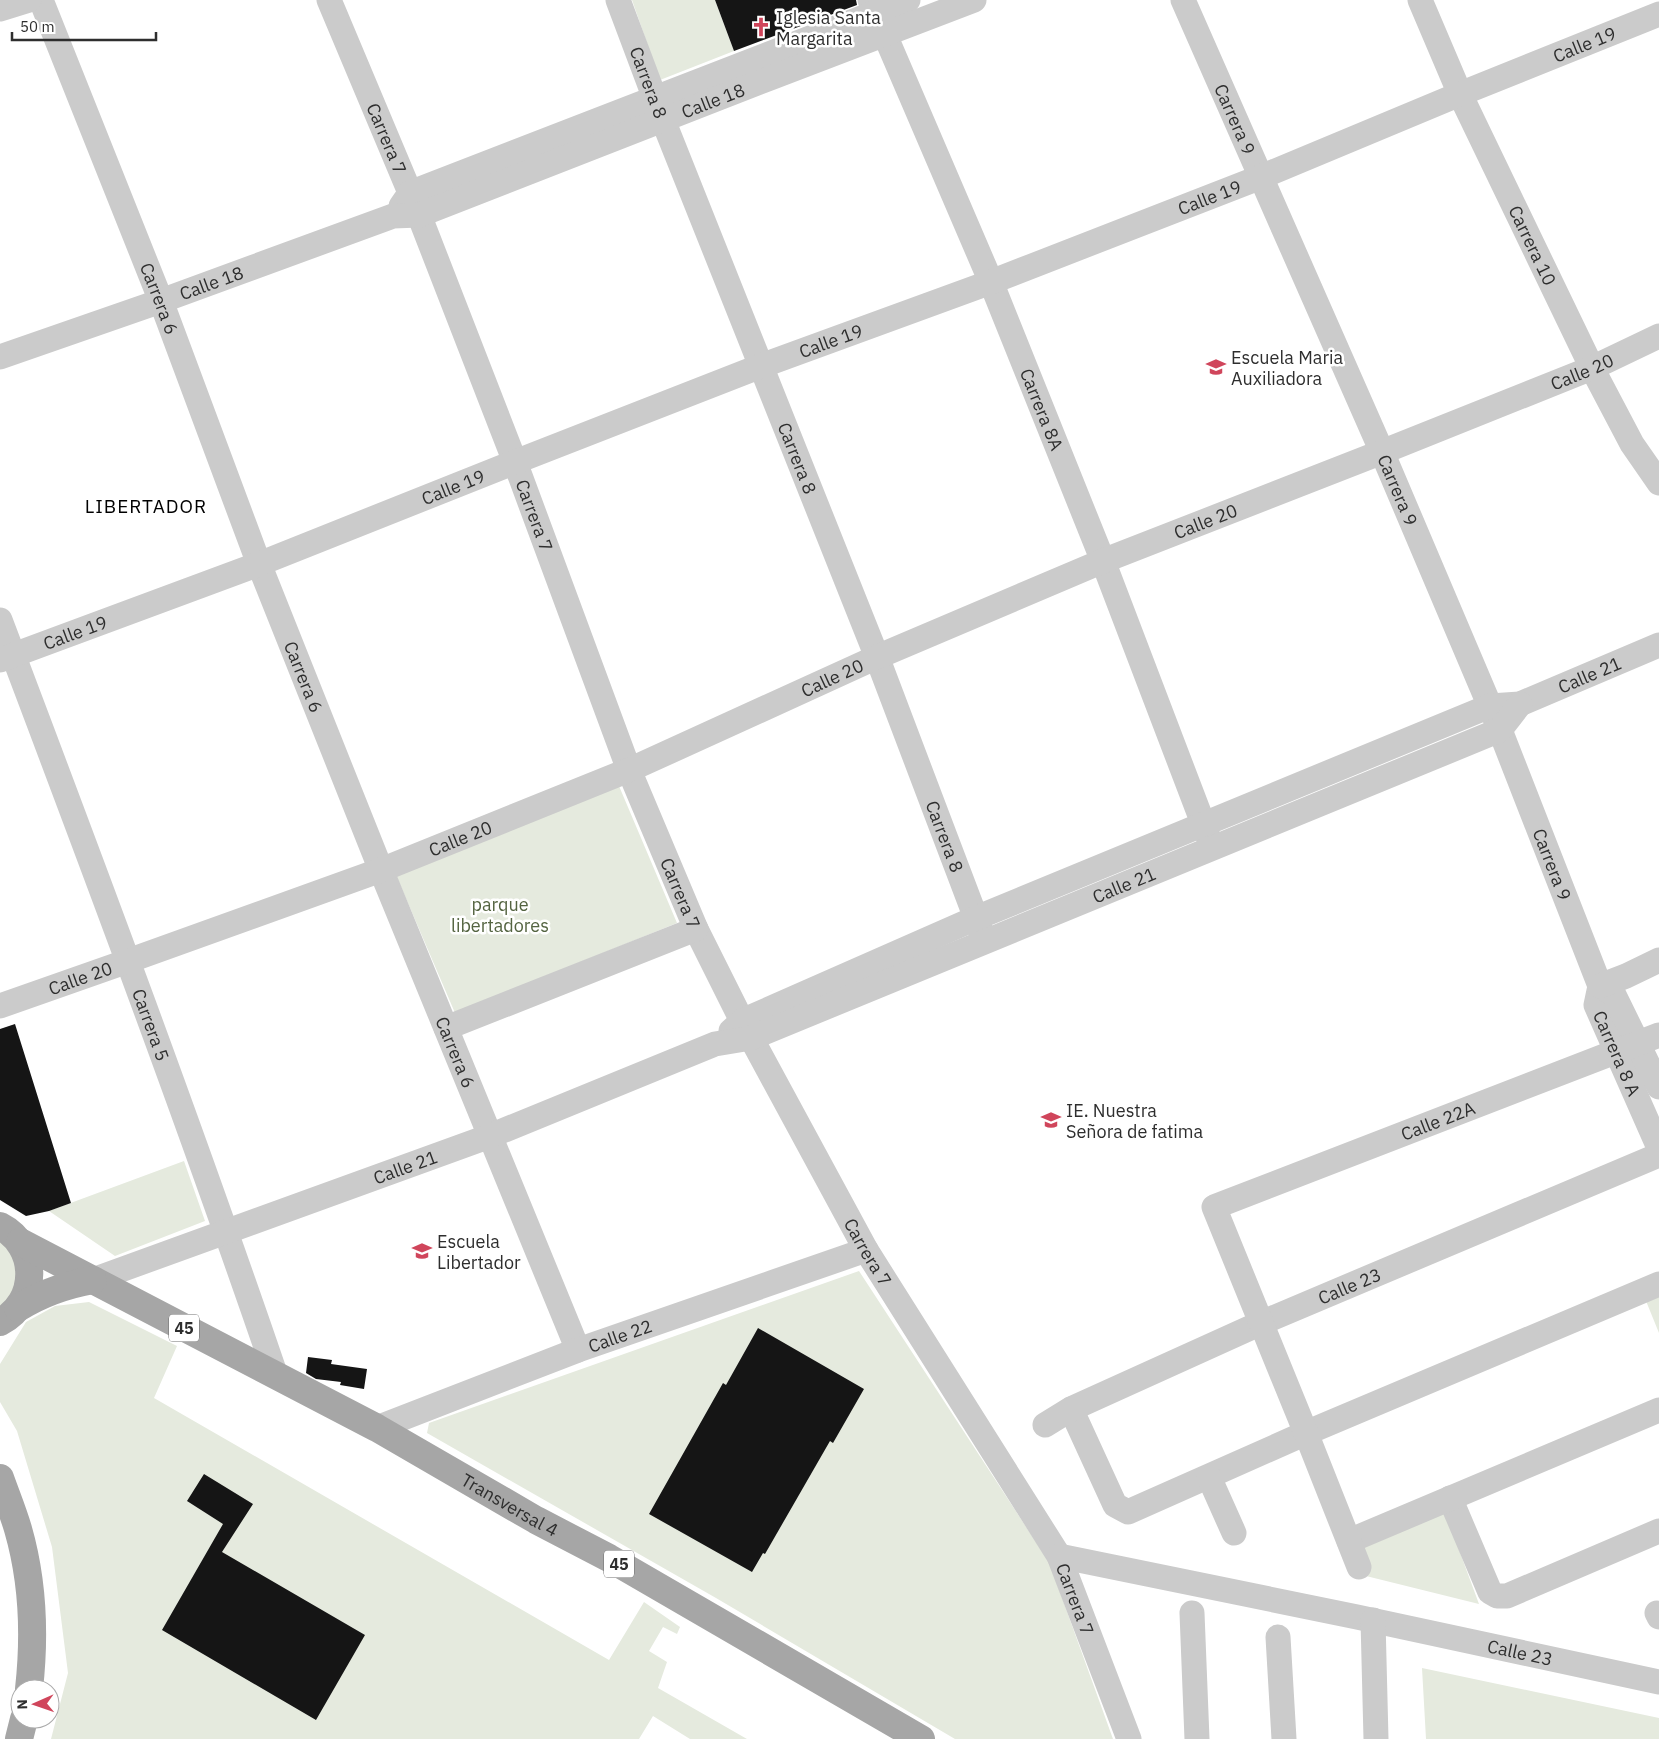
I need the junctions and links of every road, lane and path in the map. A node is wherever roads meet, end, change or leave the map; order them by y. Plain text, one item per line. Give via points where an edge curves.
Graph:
1 (29, 0) edge
2 (41, 0) edge
3 (329, 0) edge
4 (618, 0) edge
5 (908, 0) edge
6 (974, 0) edge
7 (1183, 0) edge
8 (1420, 0) edge
9 (872, 6) edge
10 (0, 10) edge
11 (1659, 14) edge
12 (884, 35) junction
13 (766, 67) junction
14 (1460, 94) junction
15 (658, 109) junction
16 (1261, 177) junction
17 (415, 204) junction
18 (991, 282) junction
19 (161, 301) junction
20 (1659, 336) edge
21 (0, 357) edge
22 (761, 366) junction
23 (1592, 368) junction
24 (1382, 452) junction
25 (515, 462) junction
26 (1659, 483) edge
27 (1103, 561) junction
28 (259, 564) junction
29 (0, 620) edge
30 (1659, 646) edge
31 (7, 657) edge
32 (877, 657) junction
33 (1520, 704) junction
34 (1490, 706) junction
35 (1500, 730) junction
36 (629, 770) junction
37 (1203, 823) junction
38 (1213, 846) junction
39 (381, 870) junction
40 (696, 929) junction
41 (980, 929) junction
42 (1659, 960) edge
43 (128, 961) junction
44 (1600, 986) junction
45 (0, 1006) edge
46 (446, 1028) junction
47 (747, 1029) junction
48 (1638, 1043) edge
49 (1659, 1088) edge
50 (490, 1136) junction
51 (1659, 1148) edge
52 (1659, 1155) edge
53 (227, 1233) junction
54 (10, 1234) edge
55 (866, 1250) junction
56 (93, 1280) junction
57 (1659, 1284) edge
58 (9, 1315) edge
59 (1261, 1322) junction
60 (578, 1350) junction
61 (276, 1376) junction
62 (1071, 1409) junction
63 (1659, 1410) edge
64 (1045, 1425) dead end
65 (377, 1428) junction
66 (1306, 1433) junction
67 (1209, 1476) junction
68 (0, 1478) edge
69 (1450, 1498) junction
70 (1659, 1531) edge
71 (1234, 1533) dead end
72 (1349, 1541) junction
73 (1059, 1556) junction
74 (1358, 1567) dead end
75 (1192, 1613) dead end
76 (1373, 1620) junction
77 (1278, 1636) dead end
78 (30, 1679) edge
79 (1659, 1682) edge
80 (921, 1739) edge
81 (1129, 1739) edge
82 (1197, 1739) edge
83 (1284, 1739) edge
84 (1376, 1739) edge

1 - 10 street
2 - 19 street, Carrera 6
3 - 17 street, Carrera 7
4 - 15 street, Carrera 8
5 - 9 street, Calle 18
6 - 12 street, Calle 18
7 - 16 street, Carrera 9
8 - 14 street, Carrera 10
9 - 12 street, Carrera 8A
9 - 13 street, Calle 18
11 - 14 street, Calle 19
12 - 13 street, Calle 18
12 - 18 street, Carrera 8A
13 - 15 street, Calle 18
14 - 16 street, Calle 19
14 - 23 street, Carrera 10
15 - 17 street, Calle 18
15 - 22 street, Carrera 8
16 - 18 street, Calle 19
16 - 24 street, Carrera 9
17 - 19 street, Calle 18 via 393,216
17 - 25 street, Carrera 7
18 - 22 street, Calle 19
18 - 27 street, Carrera 8A
19 - 21 street, Calle 18
19 - 28 street, Carrera 6
20 - 23 street, Calle 20
22 - 25 street, Calle 19
22 - 32 street, Carrera 8
23 - 24 street, Calle 20
23 - 26 street, Carrera 10 via 1632,444
24 - 27 street, Calle 20
24 - 34 street, Carrera 9
25 - 28 street, Calle 19
25 - 36 street, Carrera 7
27 - 32 street, Calle 20
27 - 37 street, Carrera 8A
28 - 31 street, Calle 19
28 - 39 street, Carrera 6
29 - 31 street, Carrera 5
30 - 33 street, Calle 21
31 - 43 street, Carrera 5
32 - 36 street, Calle 20
32 - 41 street, Carrera 8
33 - 34 street, Calle 21
33 - 35 street, Calle 21
34 - 35 street, Carrera 9
34 - 37 street, Calle 21
35 - 38 street, Calle 21
35 - 44 street, Carrera 9
36 - 39 street, Calle 20
36 - 40 street, Carrera 7
37 - 38 street, Carrera 8A
37 - 41 street, Calle 21
38 - 41 street, Calle 21
39 - 43 street, Calle 20
39 - 46 street, Carrera 6
40 - 46 street
40 - 47 street, Carrera 7
41 - 47 street, Calle 21
42 - 44 street
43 - 45 street, Calle 20
43 - 53 street, Carrera 5
44 - 48 street, Carrera 8 A via 1614,995
46 - 50 street, Carrera 6
47 - 50 street, Calle 21
47 - 55 street, Carrera 7
48 - 49 street, Carrera 8 A
48 - 51 street, Carrera 8 A
48 - 59 street, Calle 22A via 1214,1207
50 - 53 street, Calle 21
50 - 60 street, Carrera 6
52 - 59 street, Calle 23
53 - 56 street, Calle 21
53 - 61 street, Carrera 5
54 - 56 main road, 45
54 - 58 main road, 45 via 26,1252 30,1276 29,1287
55 - 60 street, Calle 22
55 - 73 street, Carrera 7
56 - 58 main road, 45 via 54,1289
56 - 61 main road, Transversal 4 / 45
57 - 66 street
59 - 62 street, Calle 23
59 - 66 street
60 - 65 street, Calle 22
61 - 65 main road, Transversal 4 / 45
62 - 64 street, Calle 23
62 - 67 street via 1114,1505 1128,1512
63 - 69 street
65 - 80 main road, Transversal 4 / 45
66 - 67 street
66 - 72 street
67 - 71 street
68 - 78 main road via 18,1528 27,1567 33,1615
69 - 70 street via 1490,1592 1498,1596 1507,1596
69 - 72 street
72 - 74 street
73 - 76 street, Calle 23
73 - 81 street, Carrera 7
75 - 82 street
76 - 79 street, Calle 23
76 - 84 street
77 - 83 street

